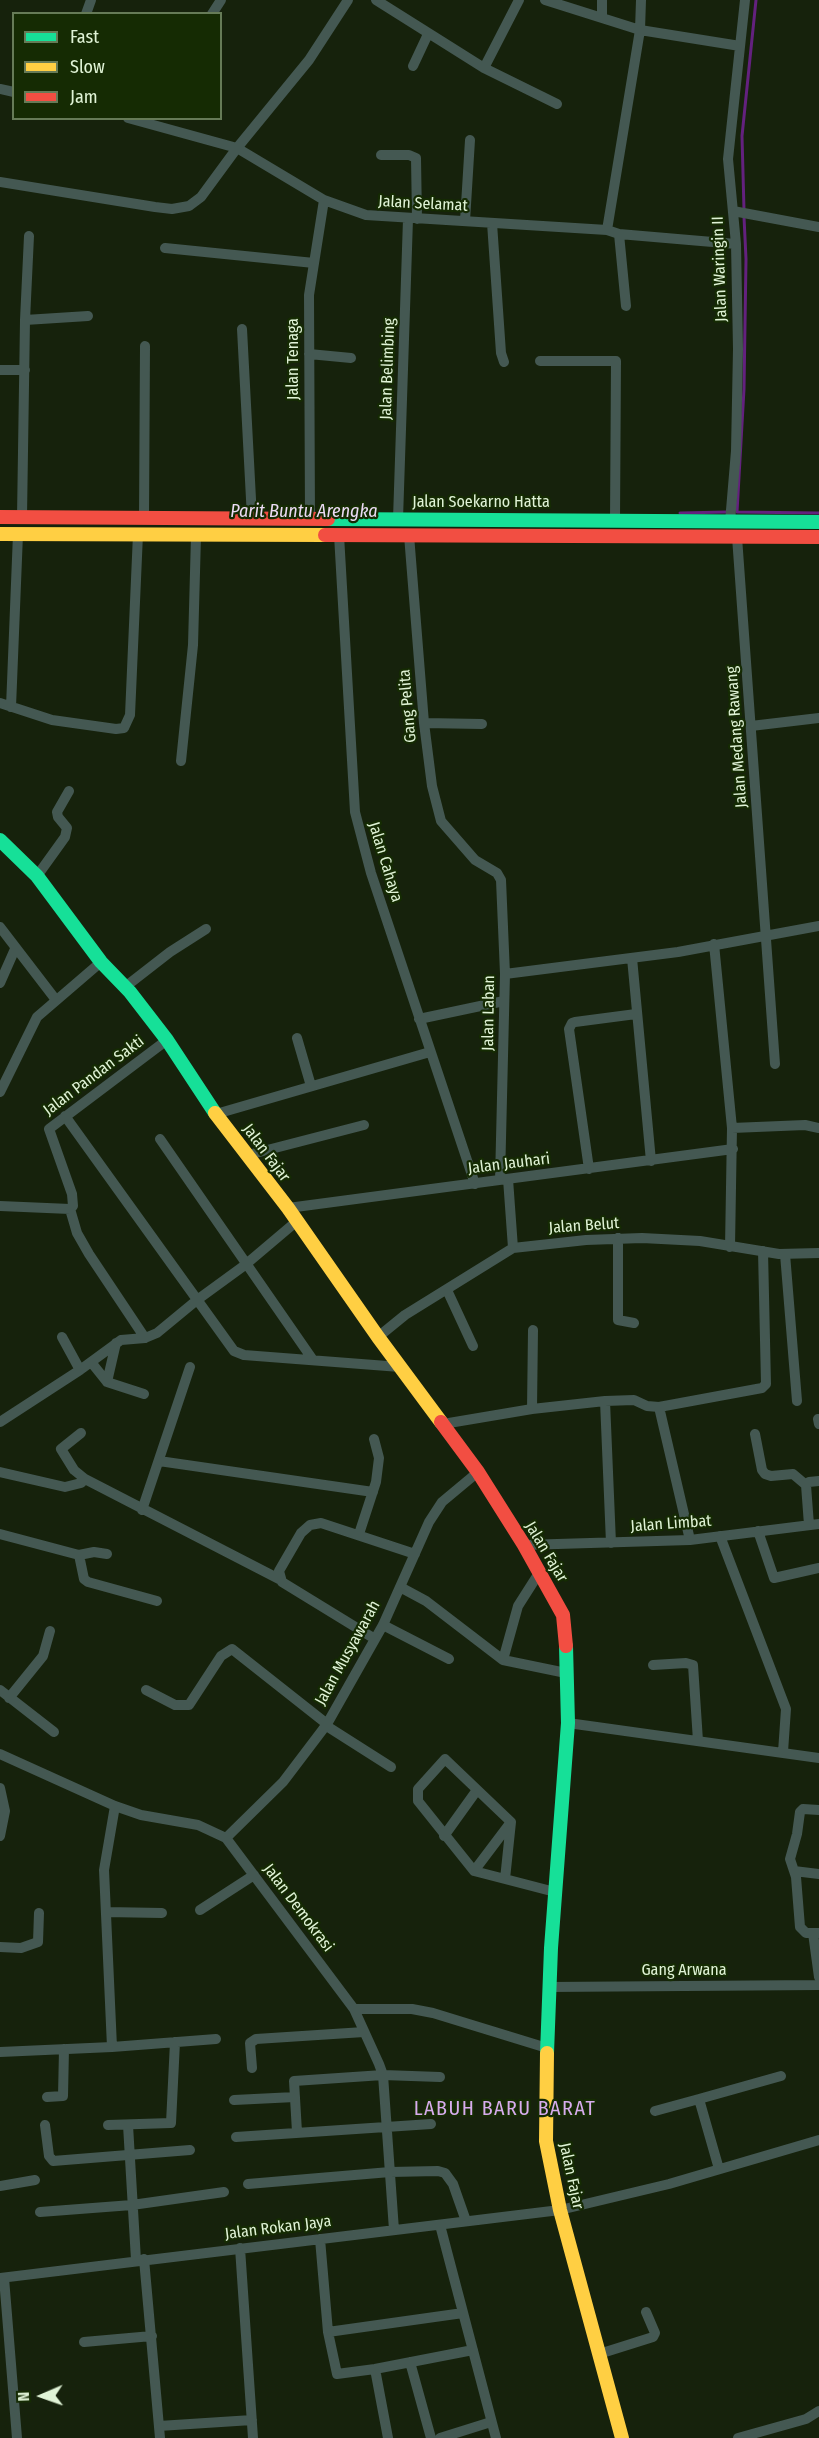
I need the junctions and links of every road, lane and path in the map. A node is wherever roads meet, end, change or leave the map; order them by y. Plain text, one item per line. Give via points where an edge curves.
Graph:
1 (348, 0) edge
2 (376, 0) edge
3 (519, 0) edge
4 (545, 0) edge
5 (602, 0) edge
6 (641, 0) edge
7 (745, 0) edge
8 (602, 17) junction
9 (640, 30) junction
10 (428, 34) junction
11 (740, 45) junction
12 (412, 66) dead end
13 (484, 68) junction
14 (557, 104) dead end
15 (135, 120) edge
16 (470, 140) dead end
17 (237, 148) junction
18 (381, 155) dead end
19 (0, 182) edge
20 (324, 200) junction
21 (740, 213) junction
22 (413, 219) junction
23 (465, 221) junction
24 (492, 223) junction
25 (819, 226) edge
26 (607, 230) junction
27 (619, 234) junction
28 (29, 236) dead end
29 (736, 244) junction
30 (165, 248) dead end
31 (314, 263) junction
32 (626, 306) dead end
33 (88, 316) dead end
34 (25, 320) junction
35 (242, 329) dead end
36 (145, 346) dead end
37 (309, 354) junction
38 (351, 358) dead end
39 (540, 361) dead end
40 (504, 362) dead end
41 (0, 370) edge
42 (26, 370) junction
43 (310, 512) junction
44 (144, 515) junction
45 (22, 516) junction
46 (252, 516) junction
47 (0, 517) edge
48 (398, 518) junction
49 (527, 519) junction
50 (615, 520) junction
51 (730, 520) junction
52 (819, 522) edge
53 (0, 534) edge
54 (18, 534) junction
55 (138, 534) junction
56 (339, 535) junction
57 (409, 535) junction
58 (196, 536) junction
59 (527, 537) junction
60 (737, 537) junction
61 (819, 537) edge
62 (0, 704) edge
63 (11, 707) junction
64 (819, 718) edge
65 (424, 723) junction
66 (482, 724) dead end
67 (751, 726) junction
68 (181, 761) dead end
69 (69, 791) dead end
70 (0, 840) edge
71 (475, 860) joint
72 (37, 876) junction
73 (819, 926) edge
74 (0, 927) edge
75 (206, 929) dead end
76 (766, 934) junction
77 (714, 944) junction
78 (15, 949) junction
79 (632, 958) junction
80 (101, 962) junction
81 (505, 974) junction
82 (0, 983) edge
83 (125, 987) junction
84 (56, 1000) junction
85 (504, 1001) junction
86 (636, 1014) junction
87 (419, 1019) junction
88 (297, 1038) dead end
89 (167, 1040) junction
90 (430, 1052) junction
91 (775, 1064) dead end
92 (311, 1086) junction
93 (0, 1092) edge
94 (216, 1114) junction
95 (65, 1116) junction
96 (364, 1125) dead end
97 (732, 1128) junction
98 (819, 1128) edge
99 (160, 1139) dead end
100 (733, 1149) junction
101 (248, 1155) junction
102 (651, 1161) junction
103 (589, 1169) junction
104 (504, 1180) junction
105 (475, 1184) junction
106 (0, 1206) edge
107 (288, 1208) junction
108 (70, 1209) junction
109 (297, 1221) junction
110 (618, 1238) junction
111 (730, 1247) junction
112 (513, 1248) junction
113 (763, 1251) junction
114 (819, 1253) edge
115 (785, 1254) junction
116 (245, 1265) junction
117 (447, 1290) junction
118 (197, 1300) junction
119 (634, 1323) dead end
120 (533, 1330) dead end
121 (62, 1337) dead end
122 (378, 1337) junction
123 (146, 1338) junction
124 (116, 1343) junction
125 (473, 1346) dead end
126 (313, 1360) junction
127 (91, 1362) junction
128 (190, 1367) dead end
129 (400, 1367) junction
130 (80, 1370) junction
131 (107, 1382) junction
132 (144, 1394) dead end
133 (605, 1401) junction
134 (797, 1401) dead end
135 (659, 1407) junction
136 (532, 1408) junction
137 (0, 1422) edge
138 (443, 1424) junction
139 (81, 1433) dead end
140 (755, 1434) dead end
141 (374, 1438) dead end
142 (159, 1461) junction
143 (0, 1472) edge
144 (478, 1472) junction
145 (85, 1479) junction
146 (819, 1481) edge
147 (806, 1485) junction
148 (373, 1492) junction
149 (142, 1510) junction
150 (814, 1525) edge
151 (758, 1532) junction
152 (0, 1534) edge
153 (359, 1534) junction
154 (720, 1536) junction
155 (690, 1540) junction
156 (611, 1543) junction
157 (524, 1545) junction
158 (107, 1554) dead end
159 (415, 1554) junction
160 (79, 1555) junction
161 (819, 1568) edge
162 (539, 1573) junction
163 (279, 1579) junction
164 (400, 1587) junction
165 (157, 1601) dead end
166 (383, 1625) junction
167 (50, 1631) dead end
168 (375, 1639) junction
169 (449, 1659) dead end
170 (503, 1660) junction
171 (653, 1665) dead end
172 (566, 1673) junction
173 (0, 1690) edge
174 (146, 1690) dead end
175 (9, 1698) junction
176 (568, 1723) junction
177 (326, 1724) junction
178 (54, 1732) dead end
179 (698, 1741) junction
180 (783, 1752) junction
181 (0, 1754) edge
182 (819, 1758) edge
183 (391, 1767) dead end
184 (0, 1788) edge
185 (477, 1790) junction
186 (115, 1806) junction
187 (819, 1810) edge
188 (511, 1822) junction
189 (0, 1836) edge
190 (444, 1836) junction
191 (226, 1838) junction
192 (474, 1871) junction
193 (794, 1871) junction
194 (819, 1874) edge
195 (254, 1875) junction
196 (505, 1880) junction
197 (555, 1892) junction
198 (200, 1910) dead end
199 (106, 1912) junction
200 (39, 1913) dead end
201 (162, 1913) dead end
202 (816, 1933) edge
203 (0, 1947) edge
204 (819, 1977) edge
205 (819, 1985) edge
206 (549, 1987) junction
207 (354, 2009) junction
208 (364, 2032) junction
209 (216, 2039) dead end
210 (175, 2042) junction
211 (112, 2047) junction
212 (547, 2048) junction
213 (64, 2049) junction
214 (0, 2052) edge
215 (252, 2068) dead end
216 (383, 2075) junction
217 (781, 2076) dead end
218 (440, 2077) dead end
219 (47, 2097) dead end
220 (295, 2097) junction
221 (699, 2098) junction
222 (234, 2100) dead end
223 (655, 2111) dead end
224 (431, 2124) dead end
225 (45, 2125) dead end
226 (108, 2125) dead end
227 (128, 2125) junction
228 (387, 2127) junction
229 (297, 2132) junction
230 (236, 2137) dead end
231 (819, 2140) edge
232 (190, 2150) dead end
233 (130, 2156) junction
234 (719, 2169) junction
235 (390, 2172) junction
236 (35, 2180) dead end
237 (248, 2184) dead end
238 (0, 2186) edge
239 (224, 2192) dead end
240 (132, 2205) junction
241 (560, 2210) junction
242 (40, 2211) dead end
243 (466, 2221) junction
244 (440, 2224) junction
245 (394, 2230) junction
246 (320, 2238) junction
247 (240, 2248) junction
248 (140, 2260) junction
249 (2, 2278) edge
250 (646, 2312) dead end
251 (463, 2313) junction
252 (328, 2332) junction
253 (152, 2336) junction
254 (84, 2342) dead end
255 (473, 2350) junction
256 (599, 2354) junction
257 (410, 2362) junction
258 (375, 2369) junction
259 (819, 2411) edge
260 (252, 2420) junction
261 (491, 2422) junction
262 (159, 2426) junction
263 (17, 2438) edge
264 (160, 2438) edge
265 (253, 2438) edge
266 (388, 2438) edge
267 (431, 2438) edge
268 (440, 2438) edge
269 (496, 2438) edge
270 (622, 2438) edge
271 (738, 2438) edge

1 - 17 street via 309,60
2 - 10 street
3 - 13 street
4 - 8 street
5 - 8 street
6 - 9 street
7 - 11 street, Jalan Waringin II
8 - 9 street
9 - 11 street
9 - 26 street
10 - 12 street
10 - 13 street
11 - 21 street, Jalan Waringin II via 728,159
13 - 14 street
15 - 17 street, Jalan Selamat
16 - 23 street
17 - 19 street via 201,197 183,208
17 - 20 street, Jalan Selamat
18 - 22 street, Jalan Belimbing via 416,158
20 - 22 street, Jalan Selamat via 366,215
20 - 31 street, Jalan Tenaga
21 - 25 street
21 - 29 street, Jalan Waringin II
22 - 23 street, Jalan Selamat
22 - 48 street, Jalan Belimbing
23 - 24 street, Jalan Selamat
24 - 26 street, Jalan Selamat
24 - 40 street
26 - 27 street, Jalan Selamat
27 - 29 street, Jalan Selamat
27 - 32 street
28 - 34 street
29 - 51 street, Jalan Waringin II via 736,440
30 - 31 street
31 - 37 street, Jalan Tenaga via 309,294
33 - 34 street
34 - 42 street
35 - 46 street
36 - 44 street
37 - 38 street
37 - 43 street, Jalan Tenaga
39 - 50 street via 616,361
41 - 42 street
42 - 45 street
43 - 46 street, Jalan Soekarno Hatta
43 - 48 street, Jalan Soekarno Hatta
44 - 45 street, Jalan Soekarno Hatta
44 - 46 street, Jalan Soekarno Hatta
45 - 47 street, Jalan Soekarno Hatta
48 - 49 street, Jalan Soekarno Hatta
49 - 50 street, Jalan Soekarno Hatta
49 - 59 street
50 - 51 street, Jalan Soekarno Hatta
51 - 52 street, Jalan Soekarno Hatta
53 - 54 street, Jalan Soekarno Hatta
54 - 55 street, Jalan Soekarno Hatta
54 - 63 street
55 - 58 street, Jalan Soekarno Hatta
55 - 63 street via 130,715 124,728 52,720
56 - 57 street, Jalan Soekarno Hatta
56 - 58 street, Jalan Soekarno Hatta
56 - 87 street, Jalan Cahaya via 355,812 370,873
57 - 59 street, Jalan Soekarno Hatta
57 - 65 street, Gang Pelita
58 - 68 street via 193,645
59 - 60 street, Jalan Soekarno Hatta
60 - 61 street, Jalan Soekarno Hatta
60 - 67 street, Jalan Medang Rawang
62 - 63 street
64 - 67 street
65 - 66 street
65 - 71 street, Gang Pelita via 441,821
67 - 76 street, Jalan Medang Rawang
69 - 72 street via 57,812 67,828 65,837
70 - 72 street, Jalan Fajar
71 - 81 street, Jalan Laban via 497,873 501,880
72 - 80 street, Jalan Fajar
73 - 76 street
74 - 78 street
75 - 83 street
76 - 77 street
76 - 91 street, Jalan Medang Rawang
77 - 79 street
77 - 97 street
78 - 82 street
78 - 84 street
79 - 81 street
79 - 86 street
80 - 83 street, Jalan Fajar
80 - 84 street
81 - 85 street, Jalan Laban
83 - 89 street, Jalan Fajar
84 - 93 street via 36,1017
85 - 87 street
85 - 104 street, Jalan Laban
86 - 102 street
86 - 103 street via 575,1022 569,1029
87 - 90 street, Jalan Cahaya
88 - 92 street
89 - 94 street, Jalan Fajar
89 - 95 street, Jalan Pandan Sakti
90 - 92 street
90 - 105 street, Jalan Cahaya
92 - 94 street
94 - 101 street, Jalan Fajar
95 - 108 street, Jalan Pandan Sakti via 49,1129 72,1194
95 - 118 street
96 - 101 street
97 - 98 street
97 - 100 street
99 - 116 street
100 - 102 street, Jalan Jauhari
100 - 111 street
101 - 107 street, Jalan Fajar
102 - 103 street, Jalan Jauhari
103 - 104 street, Jalan Jauhari
104 - 105 street, Jalan Jauhari
104 - 112 street, Jalan Laban
105 - 107 street, Jalan Jauhari
106 - 108 street
107 - 109 street, Jalan Fajar
108 - 123 street via 89,1254
109 - 116 street
109 - 122 street, Jalan Fajar
110 - 111 street, Jalan Belut via 669,1239
110 - 112 street, Jalan Belut
110 - 119 street via 618,1320
111 - 113 street, Jalan Belut
112 - 117 street, Jalan Belut
113 - 115 street, Jalan Belut
113 - 135 street via 765,1387
114 - 115 street, Jalan Belut
115 - 134 street
116 - 118 street
116 - 126 street
117 - 122 street, Jalan Belut
117 - 125 street
118 - 123 street
118 - 126 street via 238,1354
120 - 136 street
121 - 130 street
122 - 129 street, Jalan Fajar
123 - 124 street
124 - 127 street
124 - 131 street
126 - 129 street
127 - 130 street
127 - 131 street
128 - 142 street
129 - 138 street, Jalan Fajar
130 - 137 street
131 - 132 street
133 - 135 street via 634,1400
133 - 136 street
133 - 156 street
135 - 155 street
136 - 138 street
138 - 144 street, Jalan Fajar
139 - 145 street via 62,1446 61,1451
140 - 147 street via 765,1474 793,1474
141 - 148 street via 379,1458
142 - 148 street
142 - 149 street
143 - 145 street via 65,1487
144 - 157 street, Jalan Fajar
144 - 159 street, Jalan Musyawarah via 442,1502
145 - 149 street
146 - 147 street
147 - 150 street
148 - 153 street
149 - 163 street
150 - 151 street, Jalan Limbat
151 - 154 street, Jalan Limbat
151 - 161 street via 774,1578
152 - 160 street
153 - 159 street
153 - 163 street via 321,1523 310,1525 279,1571
154 - 155 street, Jalan Limbat
154 - 180 street via 786,1709
155 - 156 street, Jalan Limbat
156 - 157 street, Jalan Limbat
157 - 162 street, Jalan Fajar
158 - 160 street
159 - 164 street, Jalan Musyawarah
160 - 165 street via 88,1582
162 - 170 street via 522,1596
162 - 172 street, Jalan Fajar via 563,1615
163 - 168 street
164 - 166 street, Jalan Musyawarah
164 - 170 street via 426,1601
166 - 168 street, Jalan Musyawarah
166 - 169 street
167 - 175 street via 44,1656
168 - 177 street, Jalan Musyawarah
170 - 172 street
171 - 179 street via 693,1665
172 - 176 street, Jalan Fajar
173 - 175 street
174 - 177 street via 175,1705 189,1705 221,1656 232,1649
175 - 178 street
176 - 179 street
176 - 197 street, Jalan Fajar
177 - 183 street
177 - 191 street, Jalan Musyawarah via 283,1782
179 - 180 street
180 - 182 street
181 - 186 street, Jalan Demokrasi
184 - 189 street via 5,1811
185 - 188 street
185 - 190 street
185 - 190 street via 445,1759 418,1789 418,1801
186 - 191 street, Jalan Demokrasi via 198,1825
186 - 199 street via 104,1870
187 - 193 street via 800,1812 790,1859
188 - 192 street
188 - 196 street
190 - 192 street
191 - 195 street, Jalan Demokrasi
192 - 196 street
193 - 194 street
193 - 202 street via 800,1927
195 - 198 street
195 - 207 street, Jalan Demokrasi
196 - 197 street
197 - 206 street, Jalan Fajar
199 - 201 street
199 - 211 street
200 - 203 street via 38,1942 21,1948
202 - 204 street
205 - 206 street, Gang Arwana
206 - 212 street, Jalan Fajar
207 - 208 street, Jalan Demokrasi
207 - 212 street via 433,2013
208 - 215 street via 256,2038 250,2043
208 - 216 street, Jalan Demokrasi
209 - 210 street
210 - 211 street
210 - 227 street via 171,2123
211 - 213 street
212 - 241 street, Jalan Fajar via 546,2140
213 - 214 street
213 - 219 street via 63,2096
216 - 218 street
216 - 220 street via 294,2082
216 - 228 street, Jalan Demokrasi
217 - 221 street
220 - 222 street
220 - 229 street
221 - 223 street
221 - 234 street
224 - 228 street
225 - 233 street via 53,2161
226 - 227 street
227 - 233 street
228 - 229 street
228 - 235 street, Jalan Demokrasi
229 - 230 street
231 - 234 street, Jalan Rokan Jaya
232 - 233 street
233 - 240 street
234 - 241 street, Jalan Rokan Jaya
235 - 237 street
235 - 243 street via 445,2173
235 - 245 street, Jalan Demokrasi
236 - 238 street
239 - 240 street
240 - 242 street
240 - 248 street
241 - 243 street, Jalan Rokan Jaya
241 - 256 street, Jalan Fajar
243 - 244 street, Jalan Rokan Jaya
244 - 245 street, Jalan Rokan Jaya
244 - 251 street
245 - 246 street, Jalan Rokan Jaya
246 - 247 street, Jalan Rokan Jaya
246 - 252 street
247 - 248 street, Jalan Rokan Jaya
247 - 260 street
248 - 249 street, Jalan Rokan Jaya
248 - 253 street
249 - 263 street
250 - 256 street via 655,2333 653,2337
251 - 252 street
251 - 255 street
252 - 258 street via 337,2374
253 - 254 street
253 - 262 street
255 - 257 street
255 - 261 street
256 - 270 street, Jalan Fajar
257 - 258 street
257 - 267 street
258 - 266 street
259 - 271 street via 806,2419
260 - 262 street
260 - 265 street
261 - 268 street
261 - 269 street
262 - 264 street

